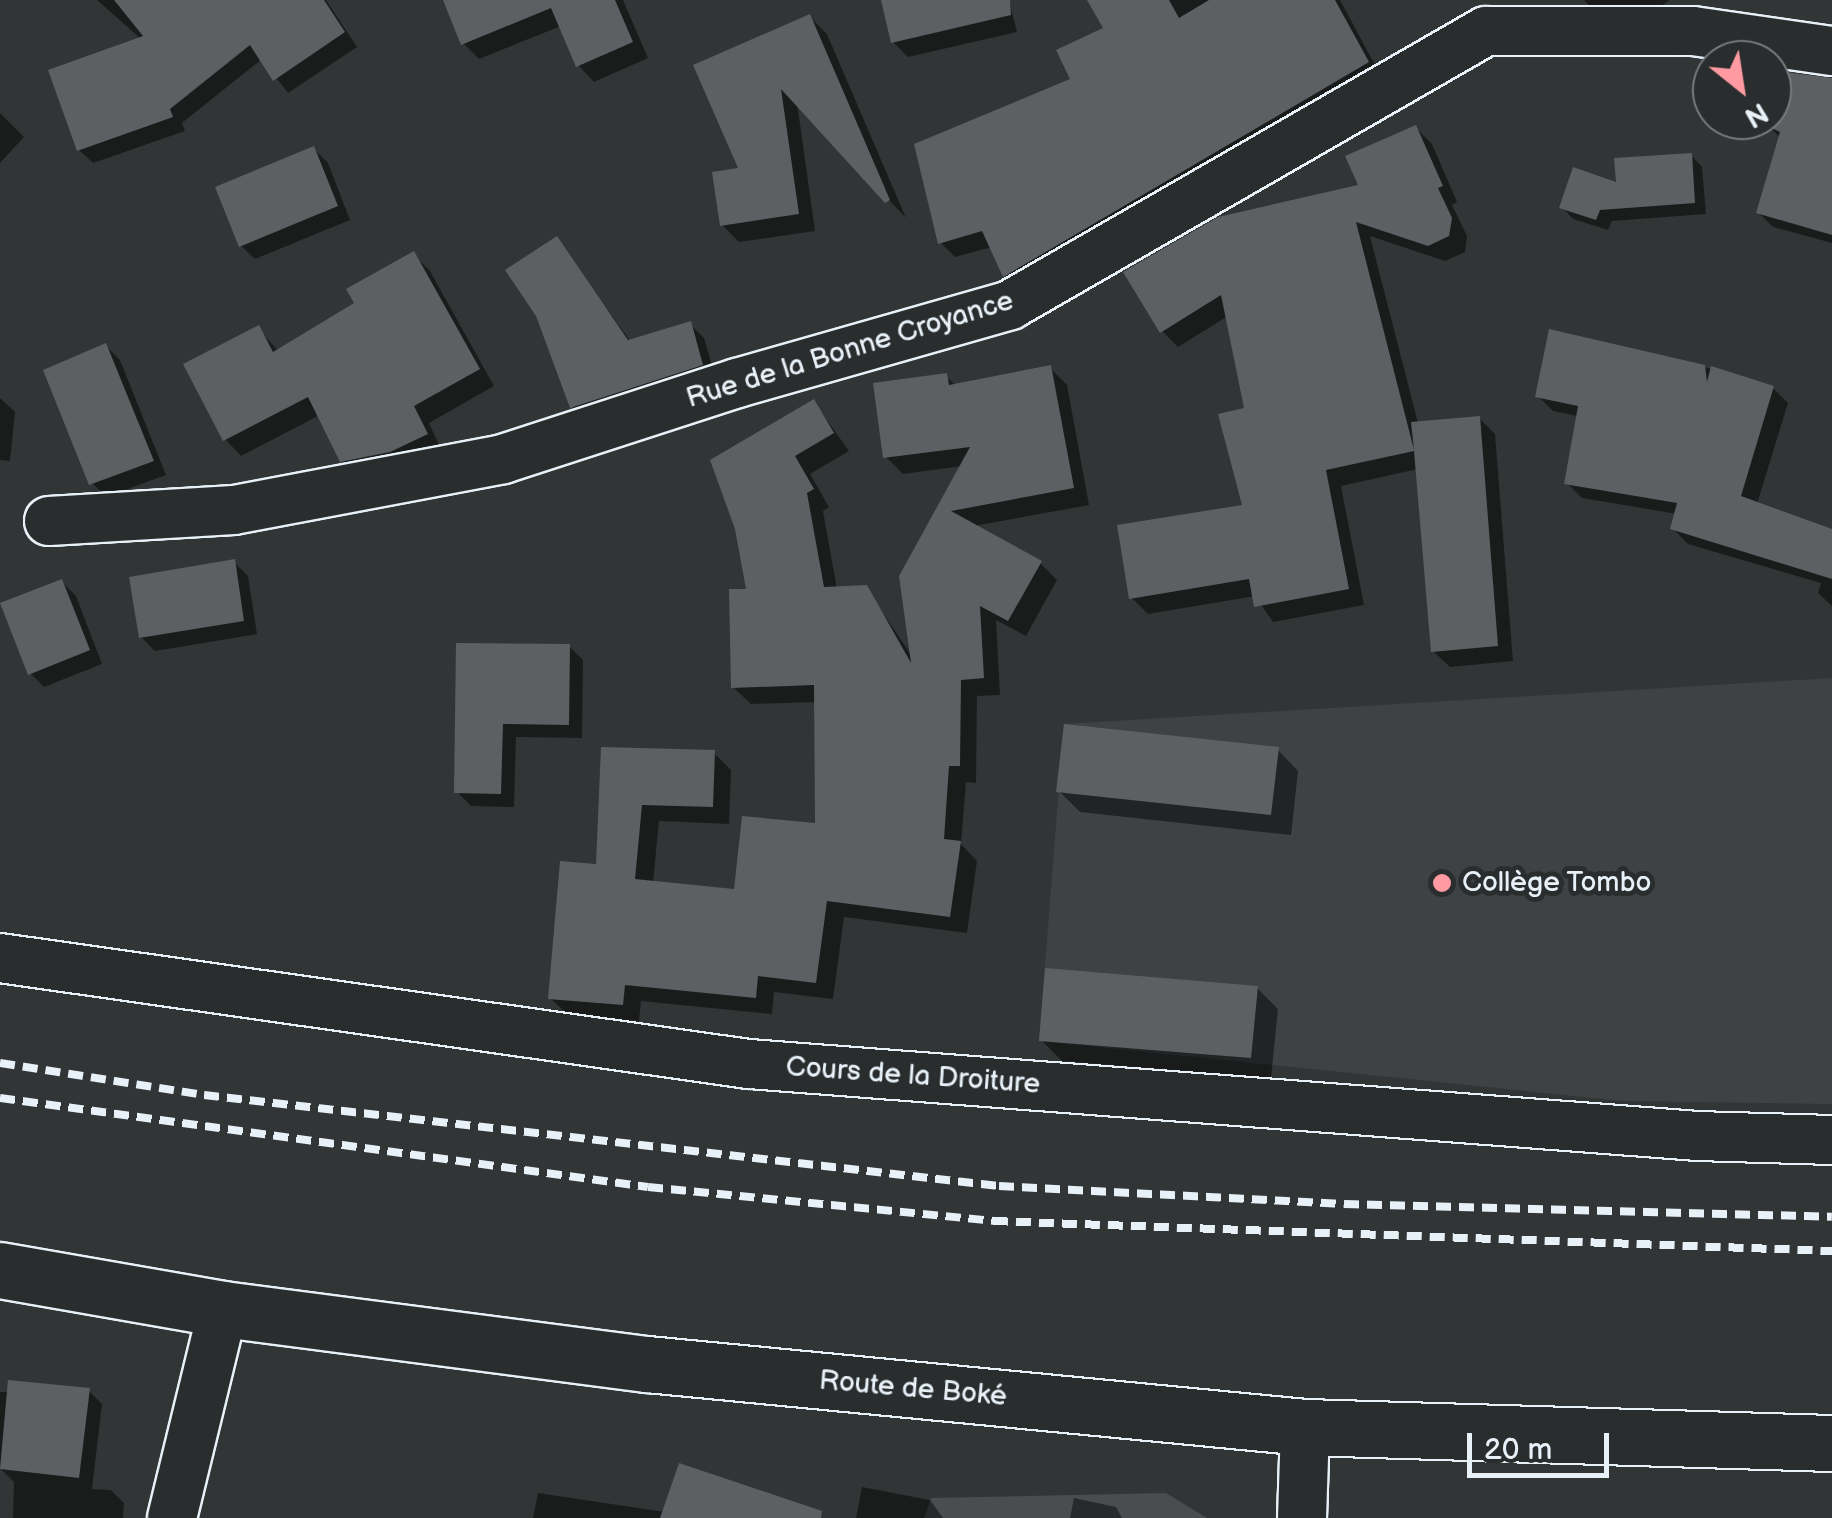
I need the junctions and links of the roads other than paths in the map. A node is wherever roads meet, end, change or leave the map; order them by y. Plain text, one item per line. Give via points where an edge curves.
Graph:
1 (1832, 51) edge
2 (49, 522) dead end
3 (0, 958) edge
4 (1832, 1140) edge
5 (0, 1270) edge
6 (223, 1309) junction
7 (1306, 1427) junction
8 (1832, 1443) edge
9 (172, 1518) edge
10 (1302, 1518) edge

1 - 2 street, Rue de la Bonne Croyance via 1693,31 1486,30 1010,305 737,382 503,460 234,510
3 - 4 street, Cours de la Droiture via 749,1064 1697,1136
5 - 6 main road, Route de Boké
6 - 7 main road, Route de Boké via 647,1364
6 - 9 street
7 - 8 main road, Route de Boké
7 - 10 street

